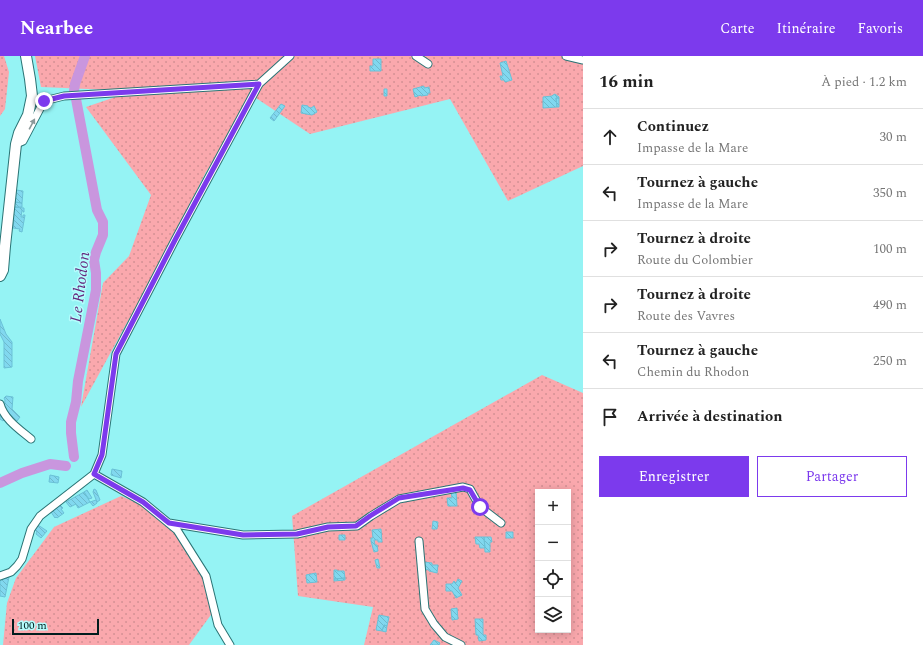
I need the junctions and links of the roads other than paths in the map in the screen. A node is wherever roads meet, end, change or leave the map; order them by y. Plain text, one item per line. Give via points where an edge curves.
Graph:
1 (26, 56) edge
2 (290, 56) edge
3 (416, 56) edge
4 (566, 56) edge
5 (583, 60) edge
6 (428, 64) dead end
7 (259, 84) junction
8 (16, 144) junction
9 (0, 276) edge
10 (0, 404) edge
11 (30, 439) dead end
12 (94, 474) junction
13 (169, 523) junction
14 (501, 523) dead end
15 (419, 541) dead end
16 (0, 576) edge
17 (230, 645) edge
18 (461, 645) edge

1 - 8 main road via 32,96 28,115
2 - 7 street
3 - 6 street
4 - 5 street
8 -> 7 street via 23,141 44,101 64,96
7 - 12 street via 116,354 102,455
8 - 9 main road via 3,270
10 - 11 street via 5,416
12 - 13 street via 143,502
12 - 16 street via 40,516 31,529 22,559 11,572
13 - 14 street via 243,535 297,534 328,527 356,526 399,498 463,488 470,490 480,507
13 - 17 street via 177,530 206,576 218,625
15 - 18 street via 425,609 445,637

